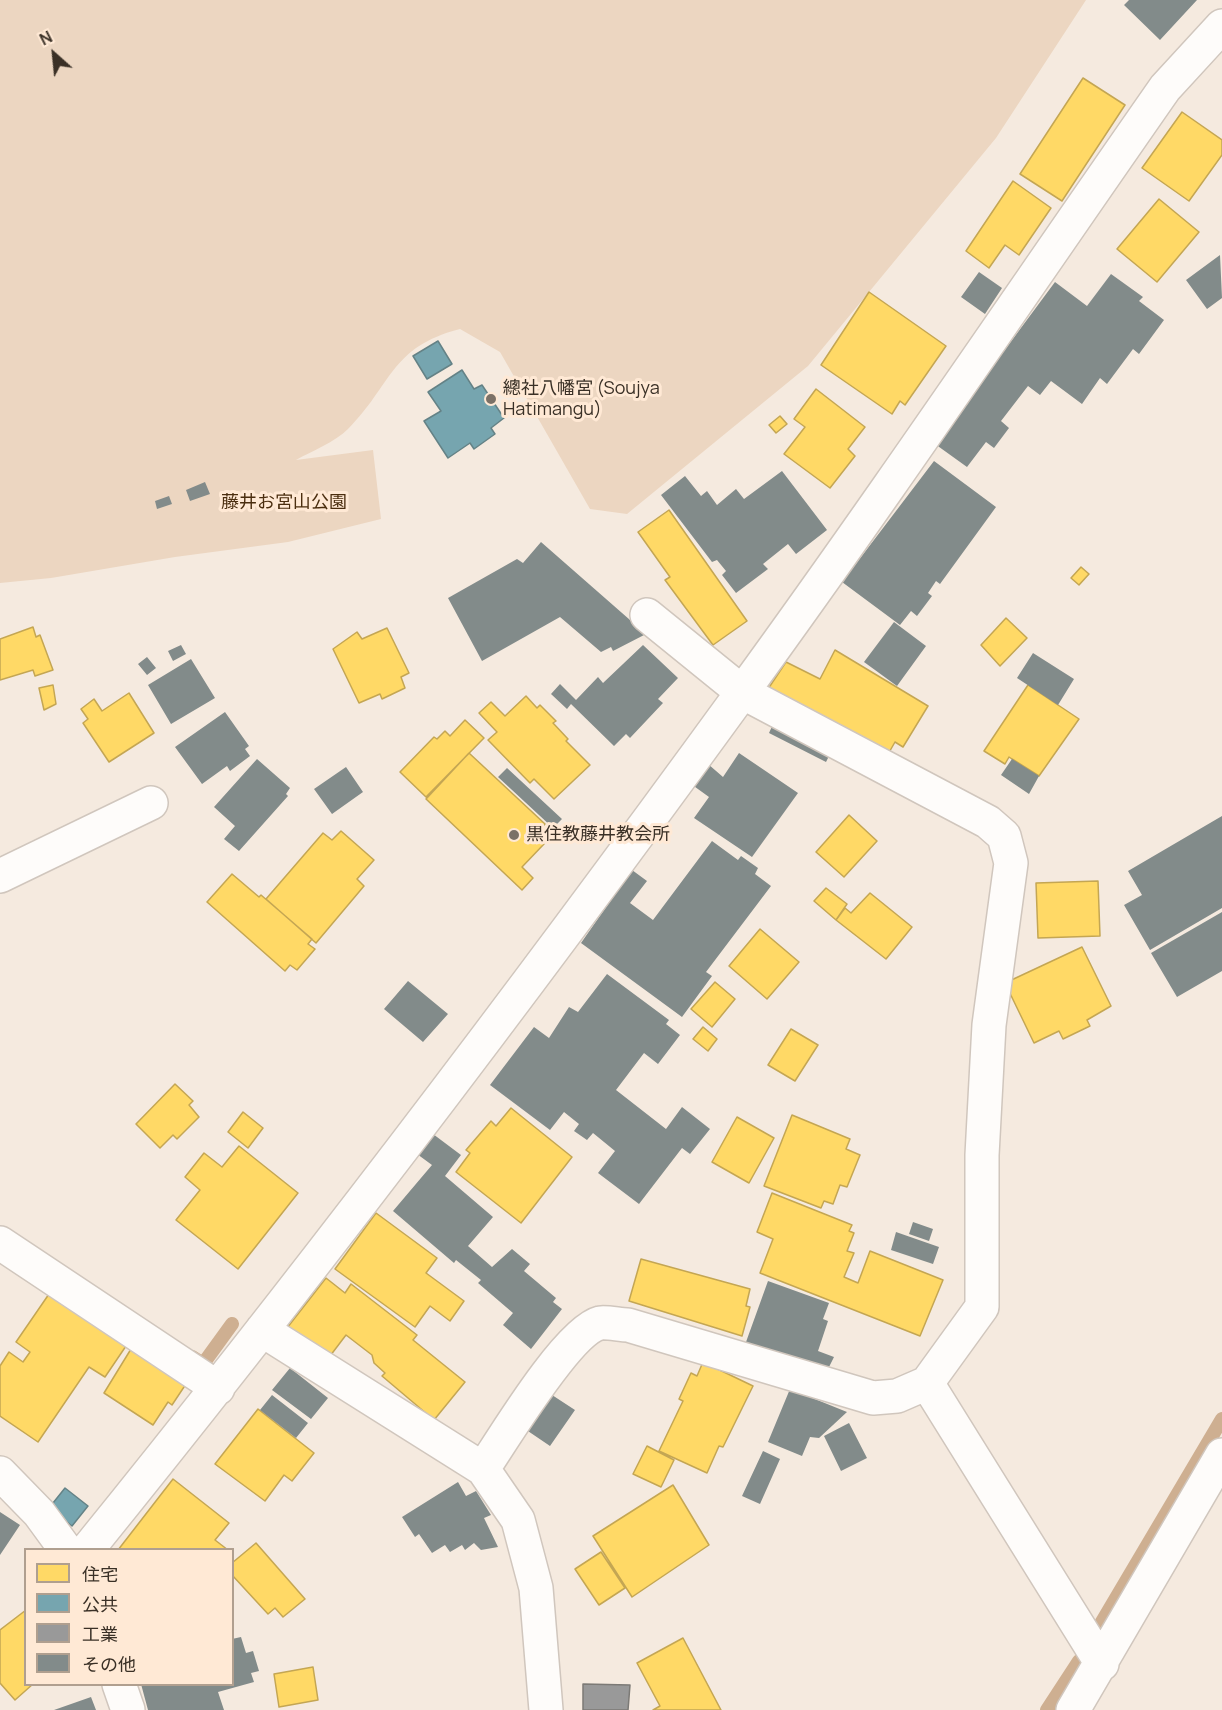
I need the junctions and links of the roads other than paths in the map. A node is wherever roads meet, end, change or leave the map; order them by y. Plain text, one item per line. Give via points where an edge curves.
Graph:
1 (1222, 26) edge
2 (647, 615) dead end
3 (742, 692) junction
4 (151, 803) dead end
5 (0, 876) edge
6 (0, 1243) edge
7 (262, 1329) junction
8 (927, 1383) junction
9 (218, 1388) junction
10 (1222, 1455) edge
11 (483, 1469) junction
12 (0, 1473) edge
13 (65, 1548) edge
14 (89, 1548) edge
15 (1101, 1664) junction
16 (120, 1686) edge
17 (128, 1710) edge
18 (546, 1710) edge
19 (1073, 1710) edge

1 - 3 street via 1165,88
2 - 3 street
3 - 7 street via 434,1106
3 - 8 street via 988,822 1004,836 1011,863 989,1025 982,1155 982,1307
4 - 5 street
6 - 9 street
7 - 9 street
7 - 11 street
8 - 11 street via 897,1396 873,1398 628,1325 600,1323 581,1334 536,1389
8 - 15 street
9 - 14 street
10 - 15 street
11 - 18 street via 518,1520 536,1588
12 - 13 street via 39,1513
15 - 19 street
16 - 17 street

